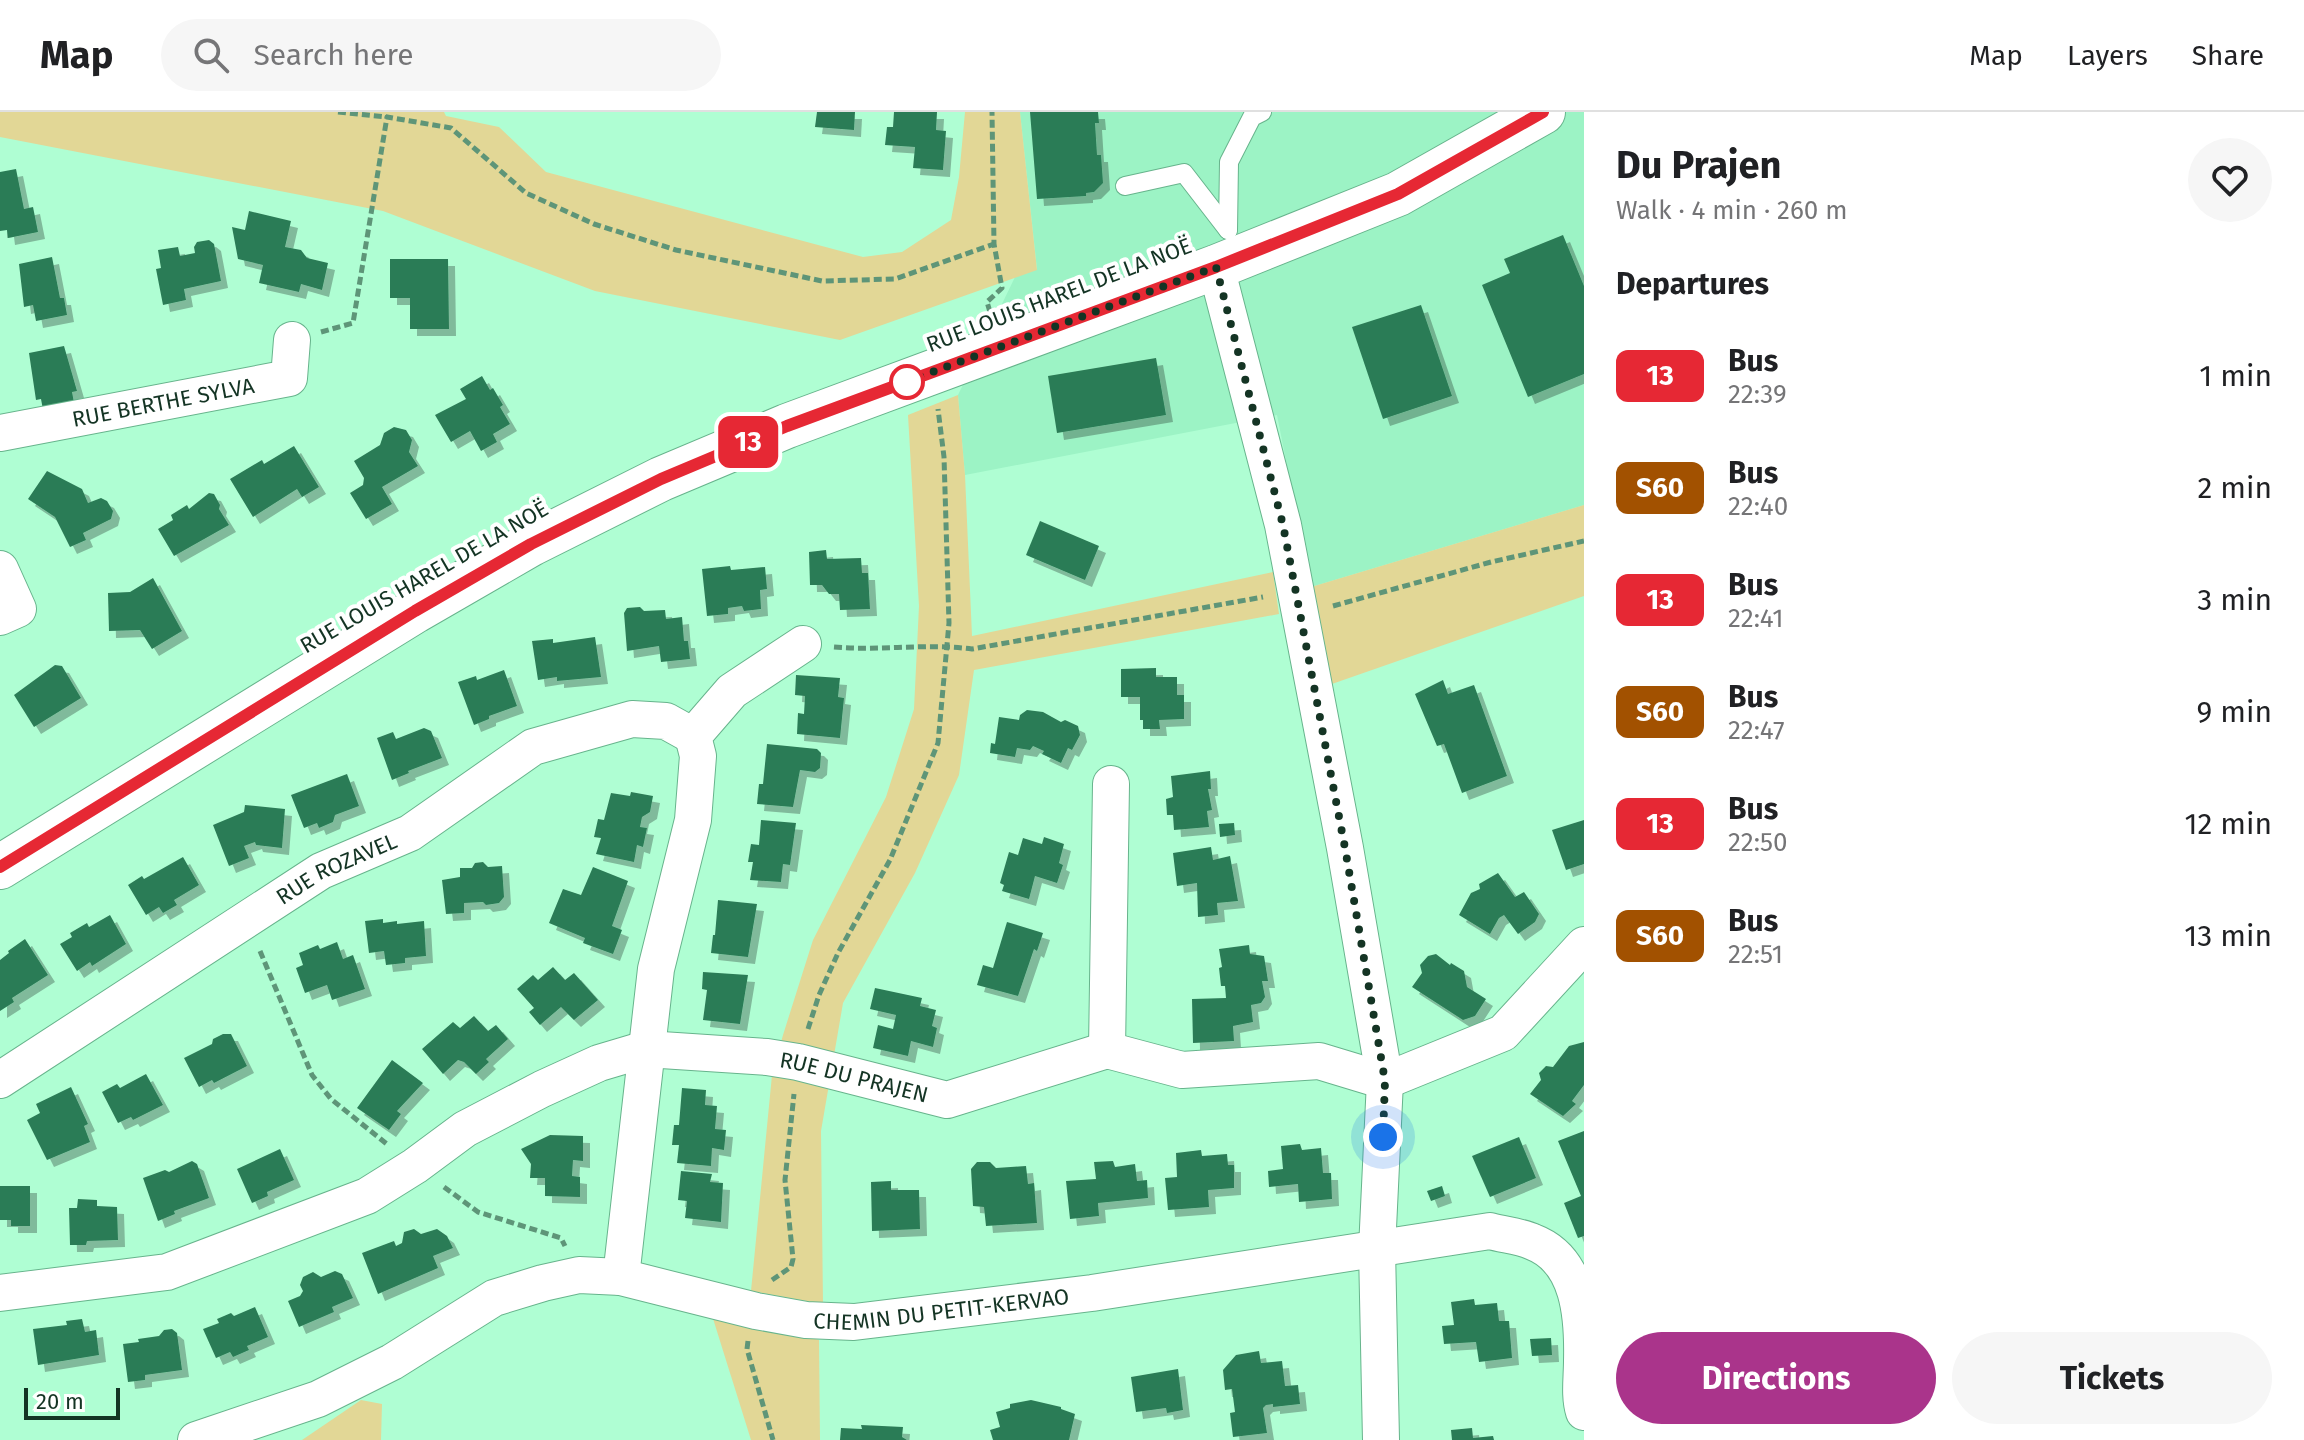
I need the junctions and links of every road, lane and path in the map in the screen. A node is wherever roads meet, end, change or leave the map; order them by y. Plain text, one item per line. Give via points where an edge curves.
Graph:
1 (338, 112) edge
2 (992, 112) edge
3 (1262, 112) edge
4 (1492, 112) edge
5 (1543, 112) edge
6 (387, 117) junction
7 (1125, 186) dead end
8 (994, 244) junction
9 (1222, 249) junction
10 (993, 320) junction
11 (292, 340) joint
12 (936, 395) dead end
13 (0, 433) edge
14 (1584, 541) edge
15 (0, 569) edge
16 (1298, 603) junction
17 (0, 617) edge
18 (803, 644) joint
19 (947, 646) junction
20 (693, 736) junction
21 (1111, 784) dead end
22 (0, 832) edge
23 (0, 867) edge
24 (247, 919) junction
25 (1584, 945) edge
26 (646, 1049) junction
27 (1107, 1050) junction
28 (797, 1063) junction
29 (0, 1080) edge
30 (1385, 1081) junction
31 (415, 1166) junction
32 (1377, 1249) junction
33 (579, 1275) junction
34 (621, 1277) junction
35 (0, 1293) edge
36 (756, 1311) junction
37 (1584, 1412) edge
38 (196, 1440) edge
39 (773, 1440) edge
40 (1381, 1440) edge

1 - 6 path
2 - 8 path
3 - 9 lane via 1252,117 1229,162
4 - 9 main road, RUE LOUIS HAREL DE LA NOË
5 - 9 main road, RUE LOUIS HAREL DE LA NOË via 1398,194
6 - 8 path via 451,128 526,193 594,224 676,250 822,281 895,279
6 - 11 path via 353,323
7 - 9 lane via 1184,173
8 - 10 path via 1002,288 987,302
9 - 10 main road, RUE LOUIS HAREL DE LA NOË
9 - 16 street
9 - 23 main road, RUE LOUIS HAREL DE LA NOË via 661,479 531,544
10 - 22 main road, RUE LOUIS HAREL DE LA NOË via 666,448 578,489 468,546
11 - 13 street, RUE BERTHE SYLVA via 289,378
12 - 19 path via 944,457
14 - 16 path
15 - 17 street via 18,609
16 - 19 path via 972,649
16 - 30 street
18 - 19 path via 869,650
18 - 20 street via 732,691
19 - 28 path via 938,743 890,860 819,995
20 - 24 street, RUE ROZAVEL via 666,721 632,719 533,747 410,833 321,871
20 - 26 street via 698,756 693,820 656,969
21 - 27 street
24 - 29 street, RUE ROZAVEL
24 - 31 path via 312,1075 331,1099
25 - 30 street via 1503,1033
26 - 28 street, RUE DU PRAJEN
26 - 31 street via 542,1089 465,1129
26 - 34 street
27 - 28 street, RUE DU PRAJEN via 947,1100
27 - 30 street via 1182,1070 1319,1061
28 - 36 path via 785,1180 793,1259 791,1267 771,1281
30 - 32 street
31 - 33 path via 478,1212 561,1238
31 - 35 street via 367,1196 167,1272
32 - 36 street, CHEMIN DU PETIT-KERVAO via 1092,1293 854,1322
32 - 37 street, CHEMIN DU PETIT-KERVAO via 1490,1231 1535,1242 1562,1261 1578,1306
32 - 40 street
33 - 34 street, CHEMIN DU PETIT-KERVAO
33 - 38 street, CHEMIN DU PETIT-KERVAO via 494,1298 392,1362 318,1399
34 - 36 street, CHEMIN DU PETIT-KERVAO
36 - 39 path via 747,1349

